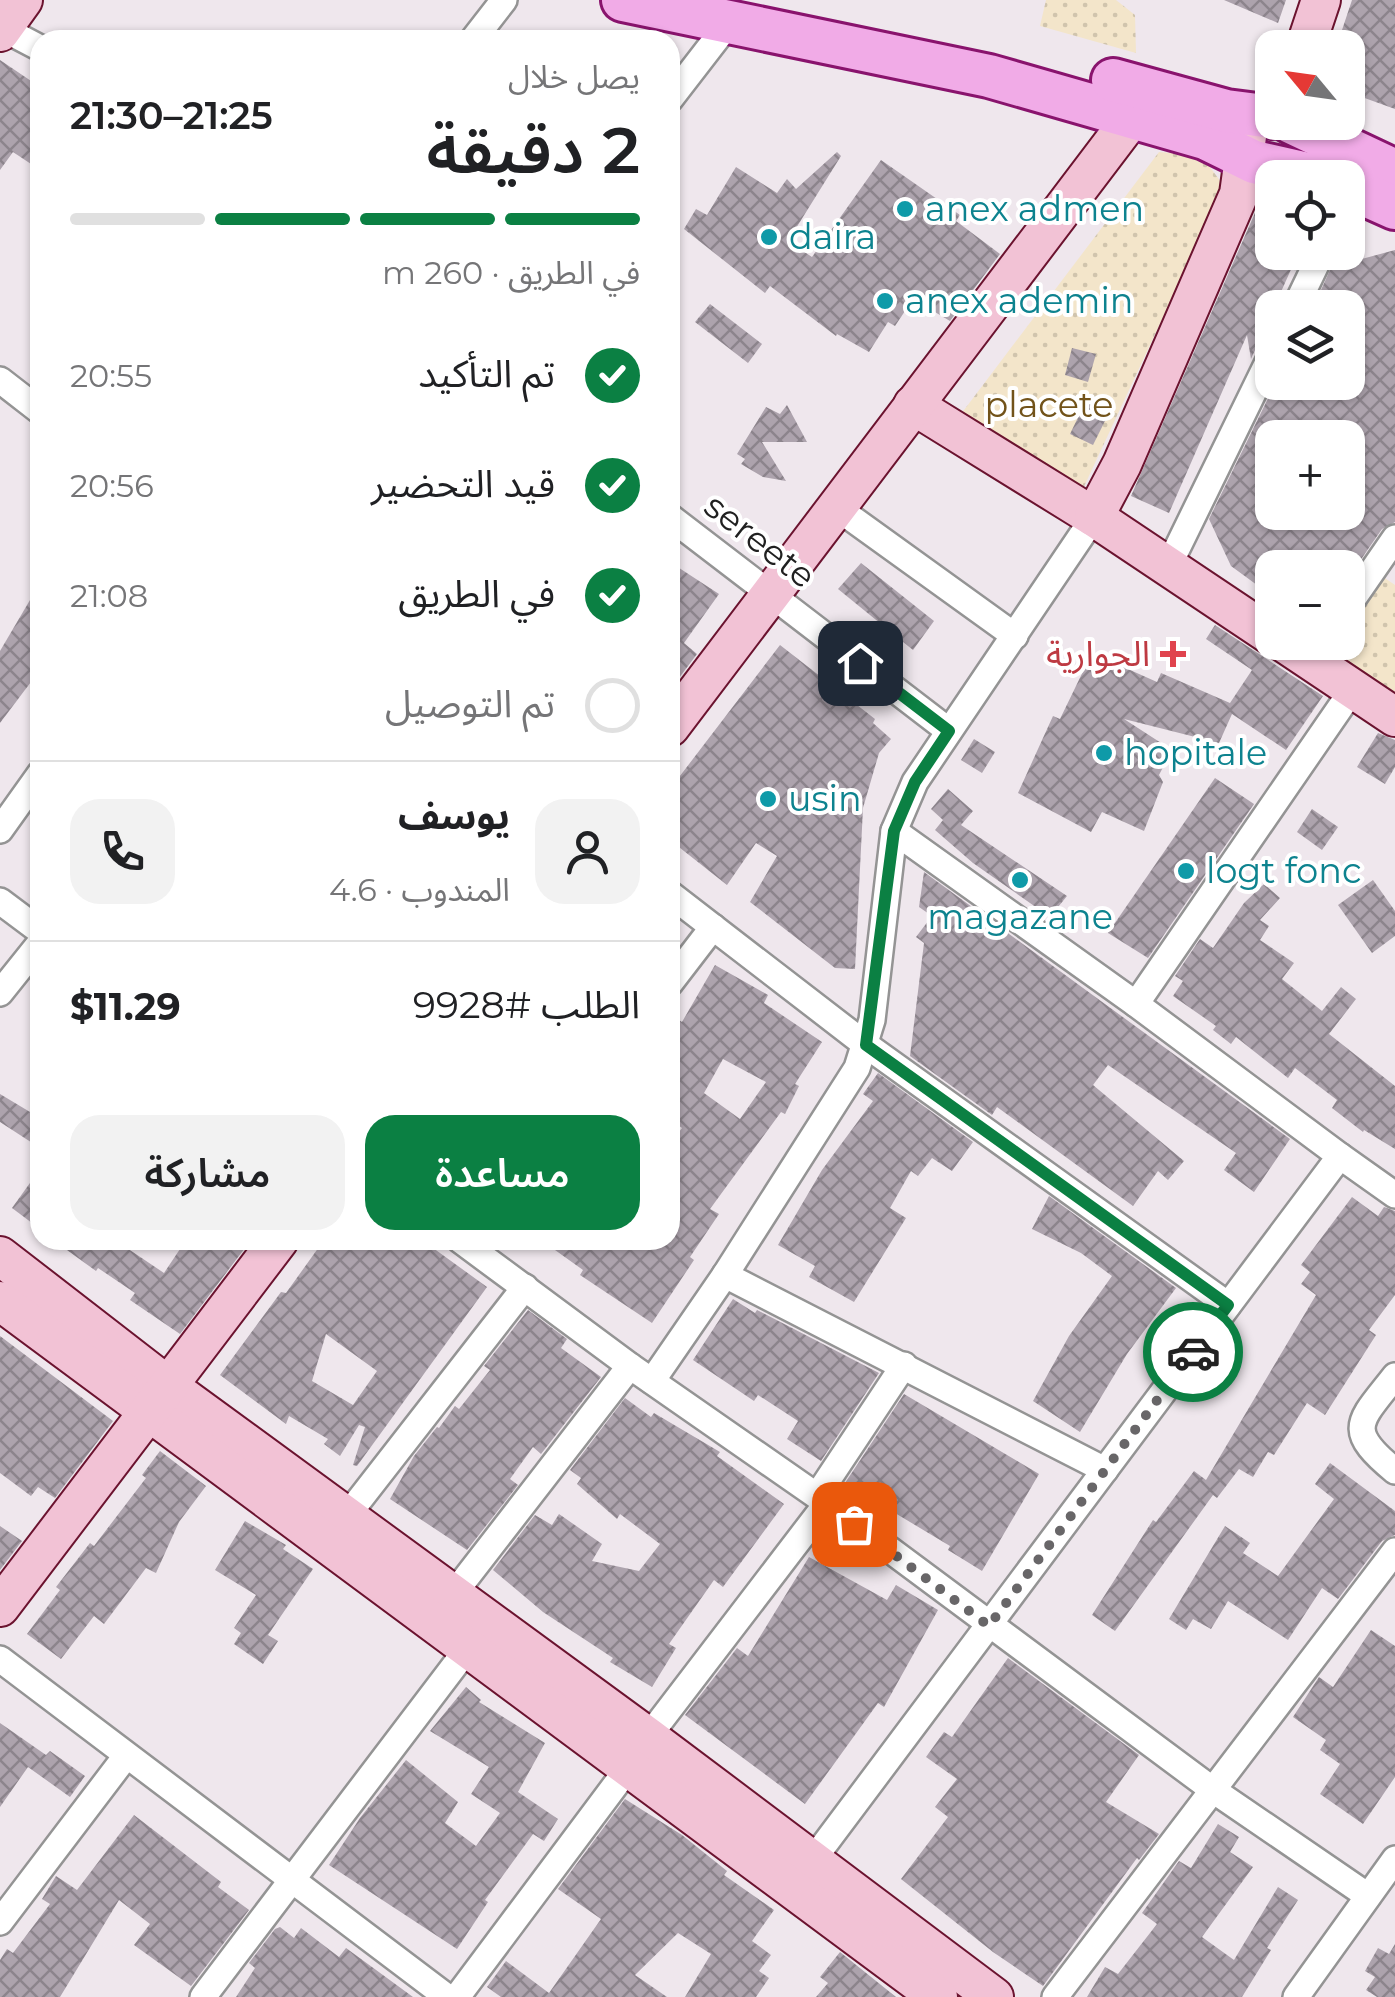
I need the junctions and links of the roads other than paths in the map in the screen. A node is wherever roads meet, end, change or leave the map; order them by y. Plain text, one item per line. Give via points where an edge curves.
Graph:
1 (504, 0) edge
2 (623, 0) edge
3 (776, 0) edge
4 (1321, 0) edge
5 (731, 20) junction
6 (6, 22) edge
7 (481, 30) edge
8 (1311, 30) edge
9 (30, 40) edge
10 (899, 40) junction
11 (680, 87) edge
12 (1134, 115) junction
13 (1255, 115) edge
14 (1291, 140) edge
15 (1328, 140) edge
16 (1395, 171) edge
17 (1253, 172) junction
18 (1365, 197) edge
19 (1395, 208) edge
20 (0, 380) edge
21 (1255, 389) edge
22 (30, 403) edge
23 (913, 405) junction
24 (836, 507) junction
25 (1094, 517) junction
26 (680, 524) edge
27 (1395, 538) edge
28 (1168, 567) junction
29 (1365, 581) edge
30 (772, 595) junction
31 (1255, 625) edge
32 (1014, 636) junction
33 (1318, 660) edge
34 (1353, 689) junction
35 (680, 714) edge
36 (1395, 717) edge
37 (949, 731) junction
38 (30, 788) edge
39 (0, 830) edge
40 (894, 831) junction
41 (0, 902) edge
42 (680, 902) edge
43 (30, 924) edge
44 (713, 927) junction
45 (30, 955) edge
46 (680, 970) edge
47 (0, 992) edge
48 (1136, 1004) junction
49 (866, 1045) junction
50 (1340, 1156) junction
51 (1395, 1195) edge
52 (271, 1250) edge
53 (478, 1250) edge
54 (0, 1256) edge
55 (725, 1275) junction
56 (526, 1287) junction
57 (0, 1301) edge
58 (1228, 1305) junction
59 (904, 1365) junction
60 (641, 1374) junction
61 (1395, 1376) edge
62 (158, 1398) junction
63 (1106, 1470) junction
64 (1395, 1471) edge
65 (822, 1499) junction
66 (346, 1517) junction
67 (1395, 1551) edge
68 (452, 1596) junction
69 (0, 1607) edge
70 (989, 1626) junction
71 (468, 1648) junction
72 (0, 1660) edge
73 (638, 1752) junction
74 (126, 1756) junction
75 (1213, 1790) junction
76 (1395, 1859) edge
77 (812, 1862) junction
78 (291, 1881) junction
79 (1368, 1896) junction
80 (0, 1922) edge
81 (946, 1988) edge
82 (203, 1997) edge
83 (446, 1997) edge
84 (457, 1997) edge
85 (994, 1997) edge
86 (1055, 1997) edge
87 (1296, 1997) edge

1 - 7 street
2 - 5 main road
3 - 10 main road
4 - 8 main road
5 - 10 main road
5 - 11 street
6 - 9 street
10 - 12 main road
10 - 13 main road via 996,47
12 - 17 main road via 1204,138
12 - 23 main road
14 - 17 main road via 1294,146
15 - 16 main road
17 - 25 main road
18 - 19 main road
20 - 22 street
21 - 28 street
23 - 24 main road
23 - 25 main road
24 - 30 main road
24 - 32 street
25 - 28 main road
25 - 32 street
26 - 30 street, sereete
27 - 29 street
28 - 31 main road
30 - 35 main road
30 - 37 street, sereete
32 - 37 street
33 - 34 main road
34 - 36 main road
34 - 48 street
37 - 40 street via 915,782
38 - 39 street
40 - 48 street
40 - 49 street
41 - 43 street
42 - 44 street
44 - 46 street
44 - 49 street
45 - 47 street
48 - 50 street
49 - 55 street via 846,1090
49 - 58 street
50 - 51 street
50 - 58 street
52 - 62 main road
53 - 56 street
54 - 62 main road
55 - 59 street
55 - 60 street
56 - 60 street
56 - 66 street
57 - 62 main road
58 - 63 street
59 - 63 street
59 - 65 street
60 - 65 street
60 - 68 street
61 - 64 street via 1361,1427 1362,1440
62 - 66 main road
62 - 69 main road
62 - 71 main road
63 - 70 street
65 - 70 street
65 - 73 street
66 - 68 main road
67 - 75 street
68 - 73 main road
70 - 75 street
70 - 77 street
71 - 73 main road
71 - 78 street
72 - 74 street
73 - 77 main road
73 - 81 main road
73 - 84 street
74 - 78 street
74 - 80 street
75 - 79 street
75 - 86 street
76 - 79 street
77 - 81 main road
78 - 82 street
78 - 83 street
79 - 87 street
81 - 85 main road

